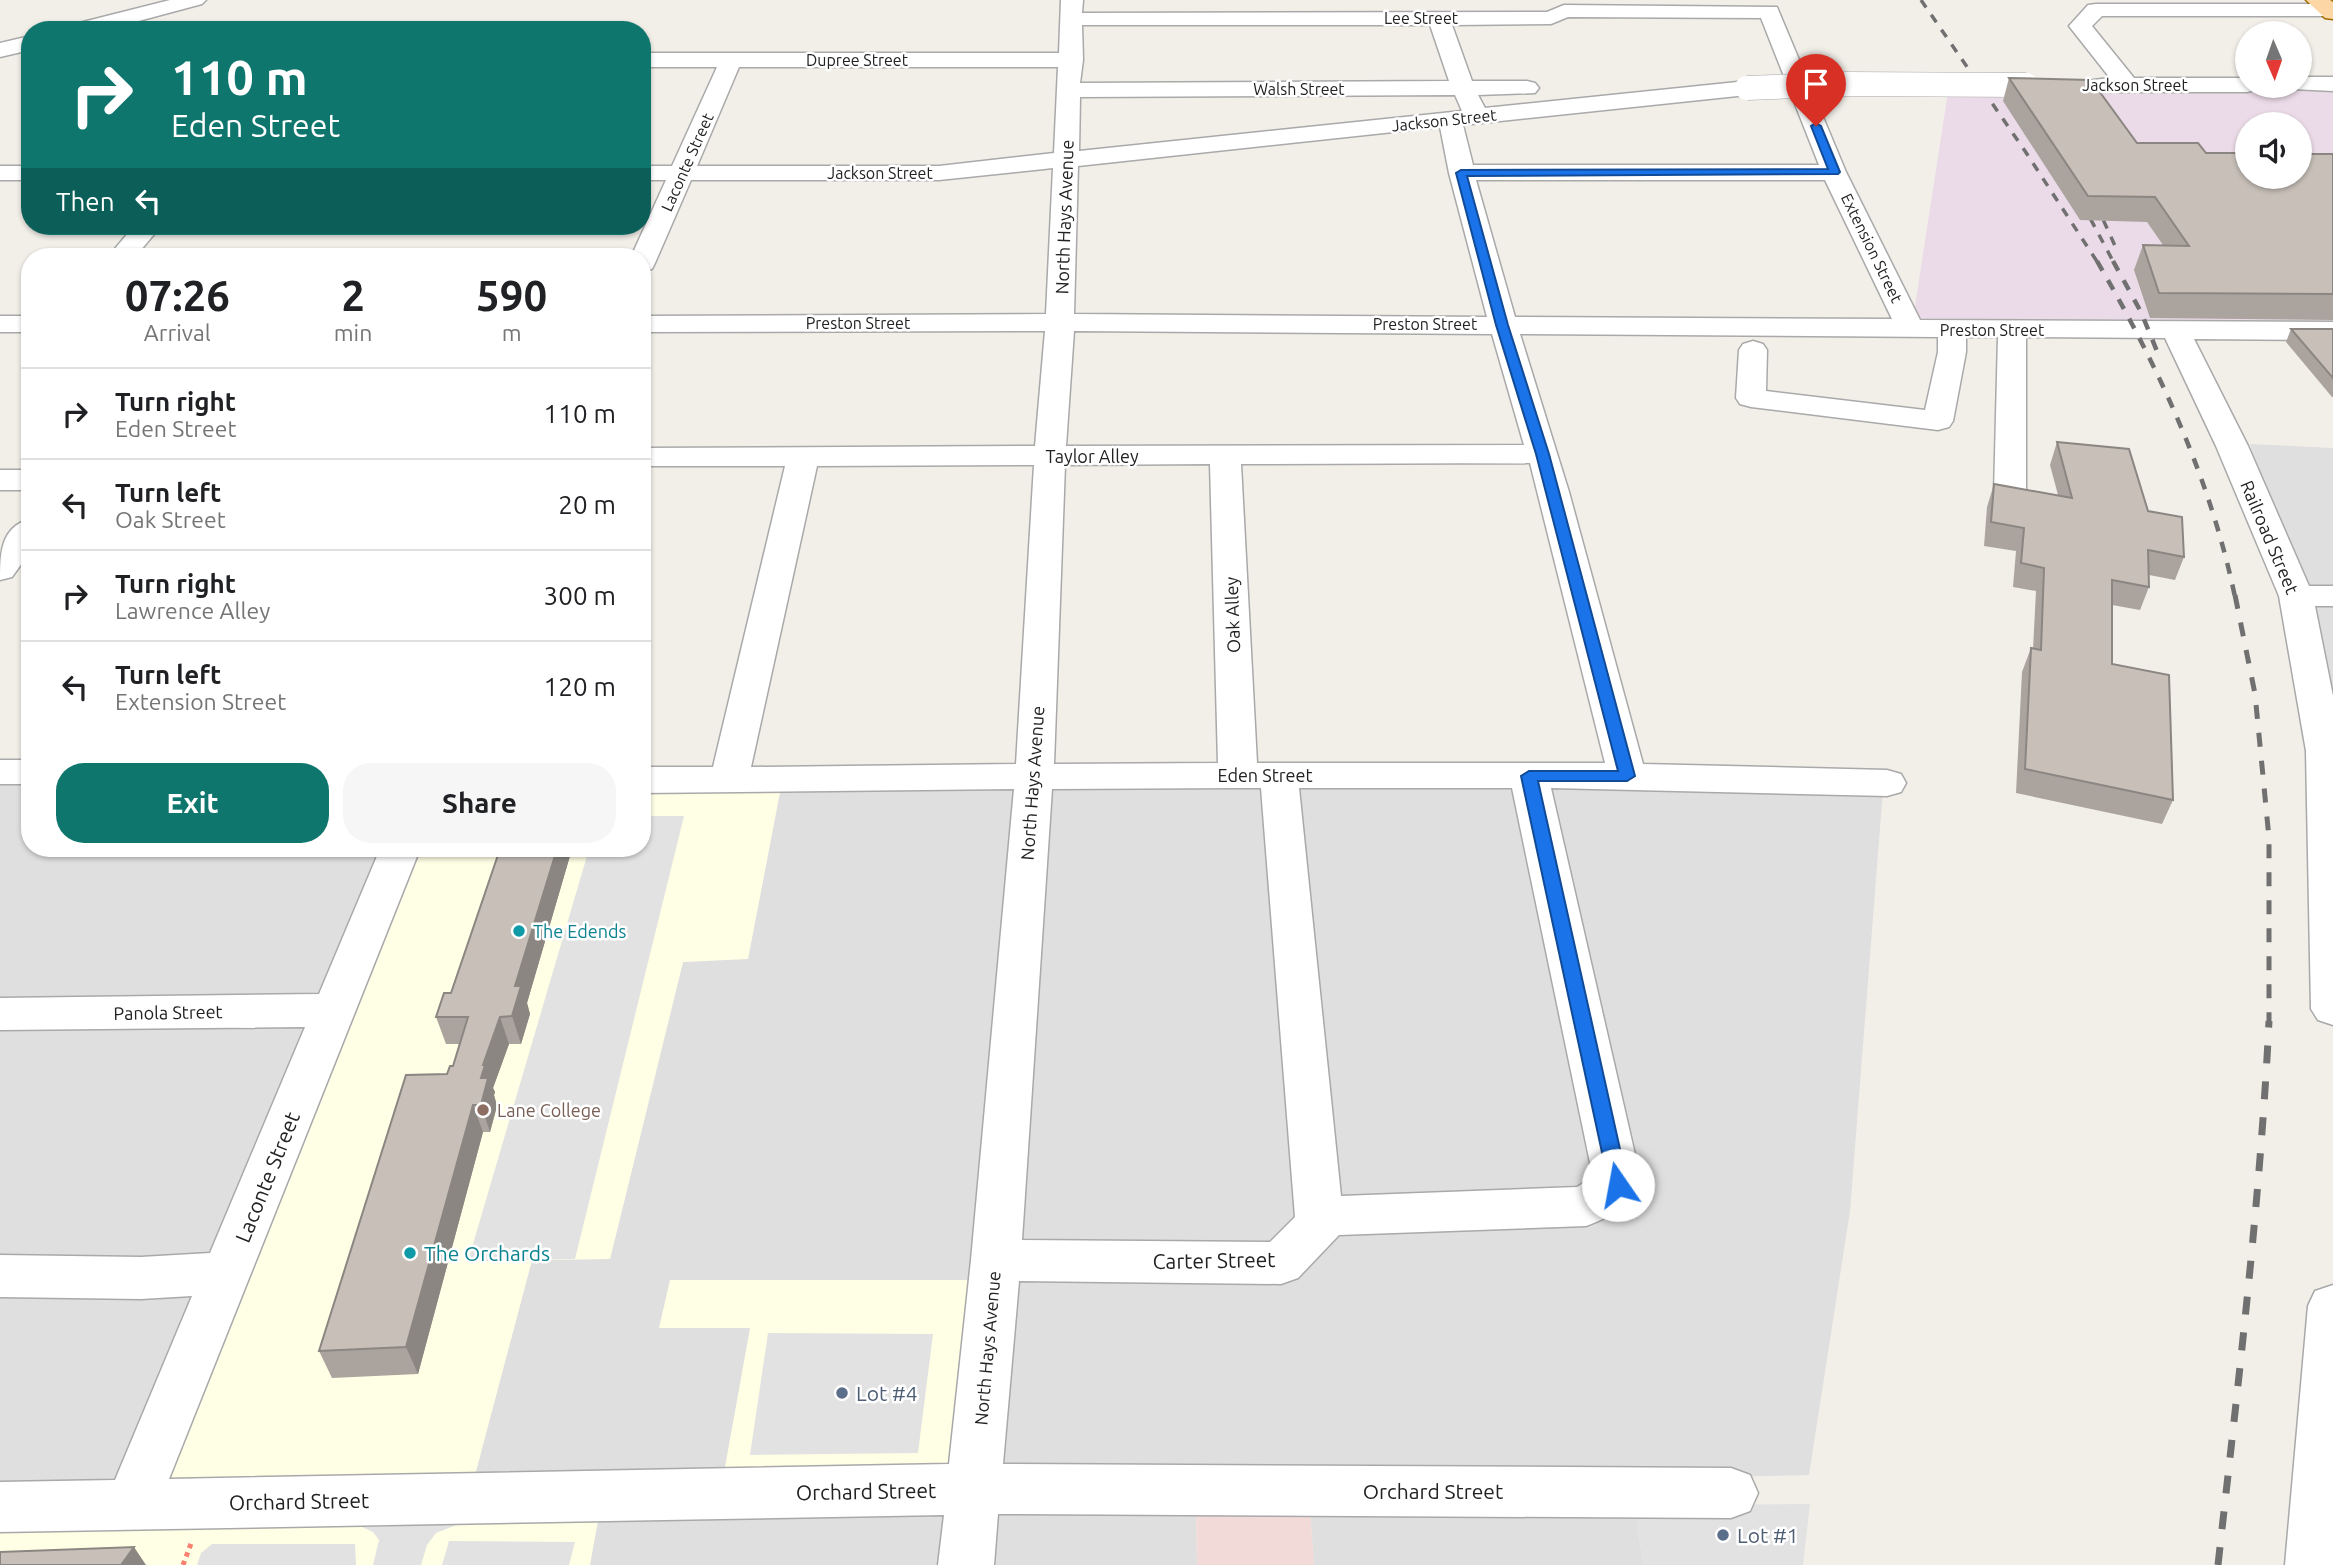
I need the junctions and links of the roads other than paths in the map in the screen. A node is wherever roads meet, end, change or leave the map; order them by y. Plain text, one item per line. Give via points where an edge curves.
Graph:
1 (192, 0) edge
2 (1561, 6) edge
3 (2327, 8) edge
4 (1072, 9) edge
5 (1769, 12) joint
6 (1438, 18) junction
7 (113, 21) edge
8 (21, 45) edge
9 (0, 50) edge
10 (0, 59) edge
11 (21, 60) edge
12 (651, 60) edge
13 (731, 60) junction
14 (1072, 60) junction
15 (2312, 84) edge
16 (2333, 84) edge
17 (2051, 85) edge
18 (2077, 85) edge
19 (2128, 85) junction
20 (2235, 85) edge
21 (1462, 88) junction
22 (1527, 88) dead end
23 (1070, 90) junction
24 (1463, 118) junction
25 (1065, 159) junction
26 (1834, 172) junction
27 (0, 173) edge
28 (21, 173) edge
29 (651, 173) edge
30 (682, 173) junction
31 (1461, 173) junction
32 (649, 248) edge
33 (1060, 322) junction
34 (0, 324) edge
35 (21, 324) edge
36 (651, 324) edge
37 (1502, 325) junction
38 (1912, 330) junction
39 (1952, 330) junction
40 (2012, 330) junction
41 (2175, 330) junction
42 (2333, 331) edge
43 (1753, 350) dead end
44 (1542, 454) junction
45 (1225, 455) junction
46 (1049, 456) junction
47 (651, 457) edge
48 (803, 457) junction
49 (21, 480) edge
50 (0, 481) edge
51 (2010, 494) edge
52 (21, 541) edge
53 (0, 570) edge
54 (2296, 596) junction
55 (2333, 596) edge
56 (2329, 751) edge
57 (0, 772) edge
58 (21, 772) edge
59 (1259, 775) junction
60 (1529, 776) junction
61 (1627, 776) junction
62 (1034, 777) junction
63 (729, 780) junction
64 (1887, 783) dead end
65 (651, 787) edge
66 (397, 857) edge
67 (2333, 1009) edge
68 (335, 1010) junction
69 (0, 1014) edge
70 (1320, 1223) junction
71 (996, 1260) junction
72 (227, 1273) junction
73 (0, 1276) edge
74 (2333, 1306) edge
75 (974, 1489) junction
76 (1731, 1493) dead end
77 (132, 1504) junction
78 (0, 1507) edge
79 (2315, 1564) edge
80 (966, 1565) edge

1 - 7 street
2 - 5 street, Lee Street
2 - 6 street, Lee Street via 1551,18
3 - 19 street via 2096,10 2080,26
4 - 6 street, Lee Street
4 - 14 street, North Hays Avenue
5 - 26 street, Extension Street
6 - 21 street
8 - 9 street
10 - 11 street
12 - 13 street, Dupree Street
13 - 14 street, Dupree Street
13 - 30 street, Laconte Street
14 - 23 street, North Hays Avenue
15 - 16 street
17 - 24 street, Jackson Street, bridge via 1747,88
18 - 19 street, Jackson Street
19 - 20 street, Jackson Street
21 - 22 street, Walsh Street
21 - 23 street, Walsh Street
21 - 24 street
23 - 25 street, North Hays Avenue
24 - 25 street, Jackson Street
24 - 31 street
25 - 30 street, Jackson Street via 939,173
25 - 33 street, North Hays Avenue
26 - 31 street
26 - 38 street, Extension Street
27 - 28 street
29 - 30 street, Jackson Street
30 - 32 street, Laconte Street
31 - 37 street
33 - 36 street, Preston Street
33 - 37 street, Preston Street
33 - 46 street, North Hays Avenue
34 - 35 street
37 - 38 street, Preston Street
37 - 44 street
38 - 39 street, Preston Street
39 - 40 street, Preston Street
39 - 43 street via 1938,421 1751,398
40 - 41 street, Preston Street
40 - 51 street
41 - 42 street, Preston Street
41 - 54 street, Railroad Street via 2232,446
44 - 45 street, Taylor Alley
44 - 61 street
45 - 46 street, Taylor Alley
45 - 59 street, Oak Alley
46 - 48 street, Taylor Alley
46 - 62 street, North Hays Avenue
47 - 48 street, Taylor Alley
48 - 63 street
49 - 50 street
52 - 53 street
54 - 55 street
54 - 56 street, Railroad Street
56 - 67 street, Railroad Street
57 - 58 street
59 - 60 street, Eden Street
59 - 62 street, Eden Street
59 - 70 street, Oak Alley
60 - 61 street, Eden Street
60 - 70 street via 1618,1185 1586,1206 1327,1216
61 - 64 street, Eden Street
62 - 63 street, Eden Street
62 - 71 street, North Hays Avenue
63 - 65 street, Eden Street
66 - 68 street, Laconte Street
68 - 69 street, Panola Street
68 - 72 street, Laconte Street
70 - 71 street, Carter Street via 1281,1263
71 - 75 street, North Hays Avenue
72 - 73 street via 141,1278
72 - 77 street, Laconte Street
74 - 79 street
75 - 76 street, Orchard Street
75 - 77 street, Orchard Street
75 - 80 street, North Hays Avenue
77 - 78 street, Orchard Street

